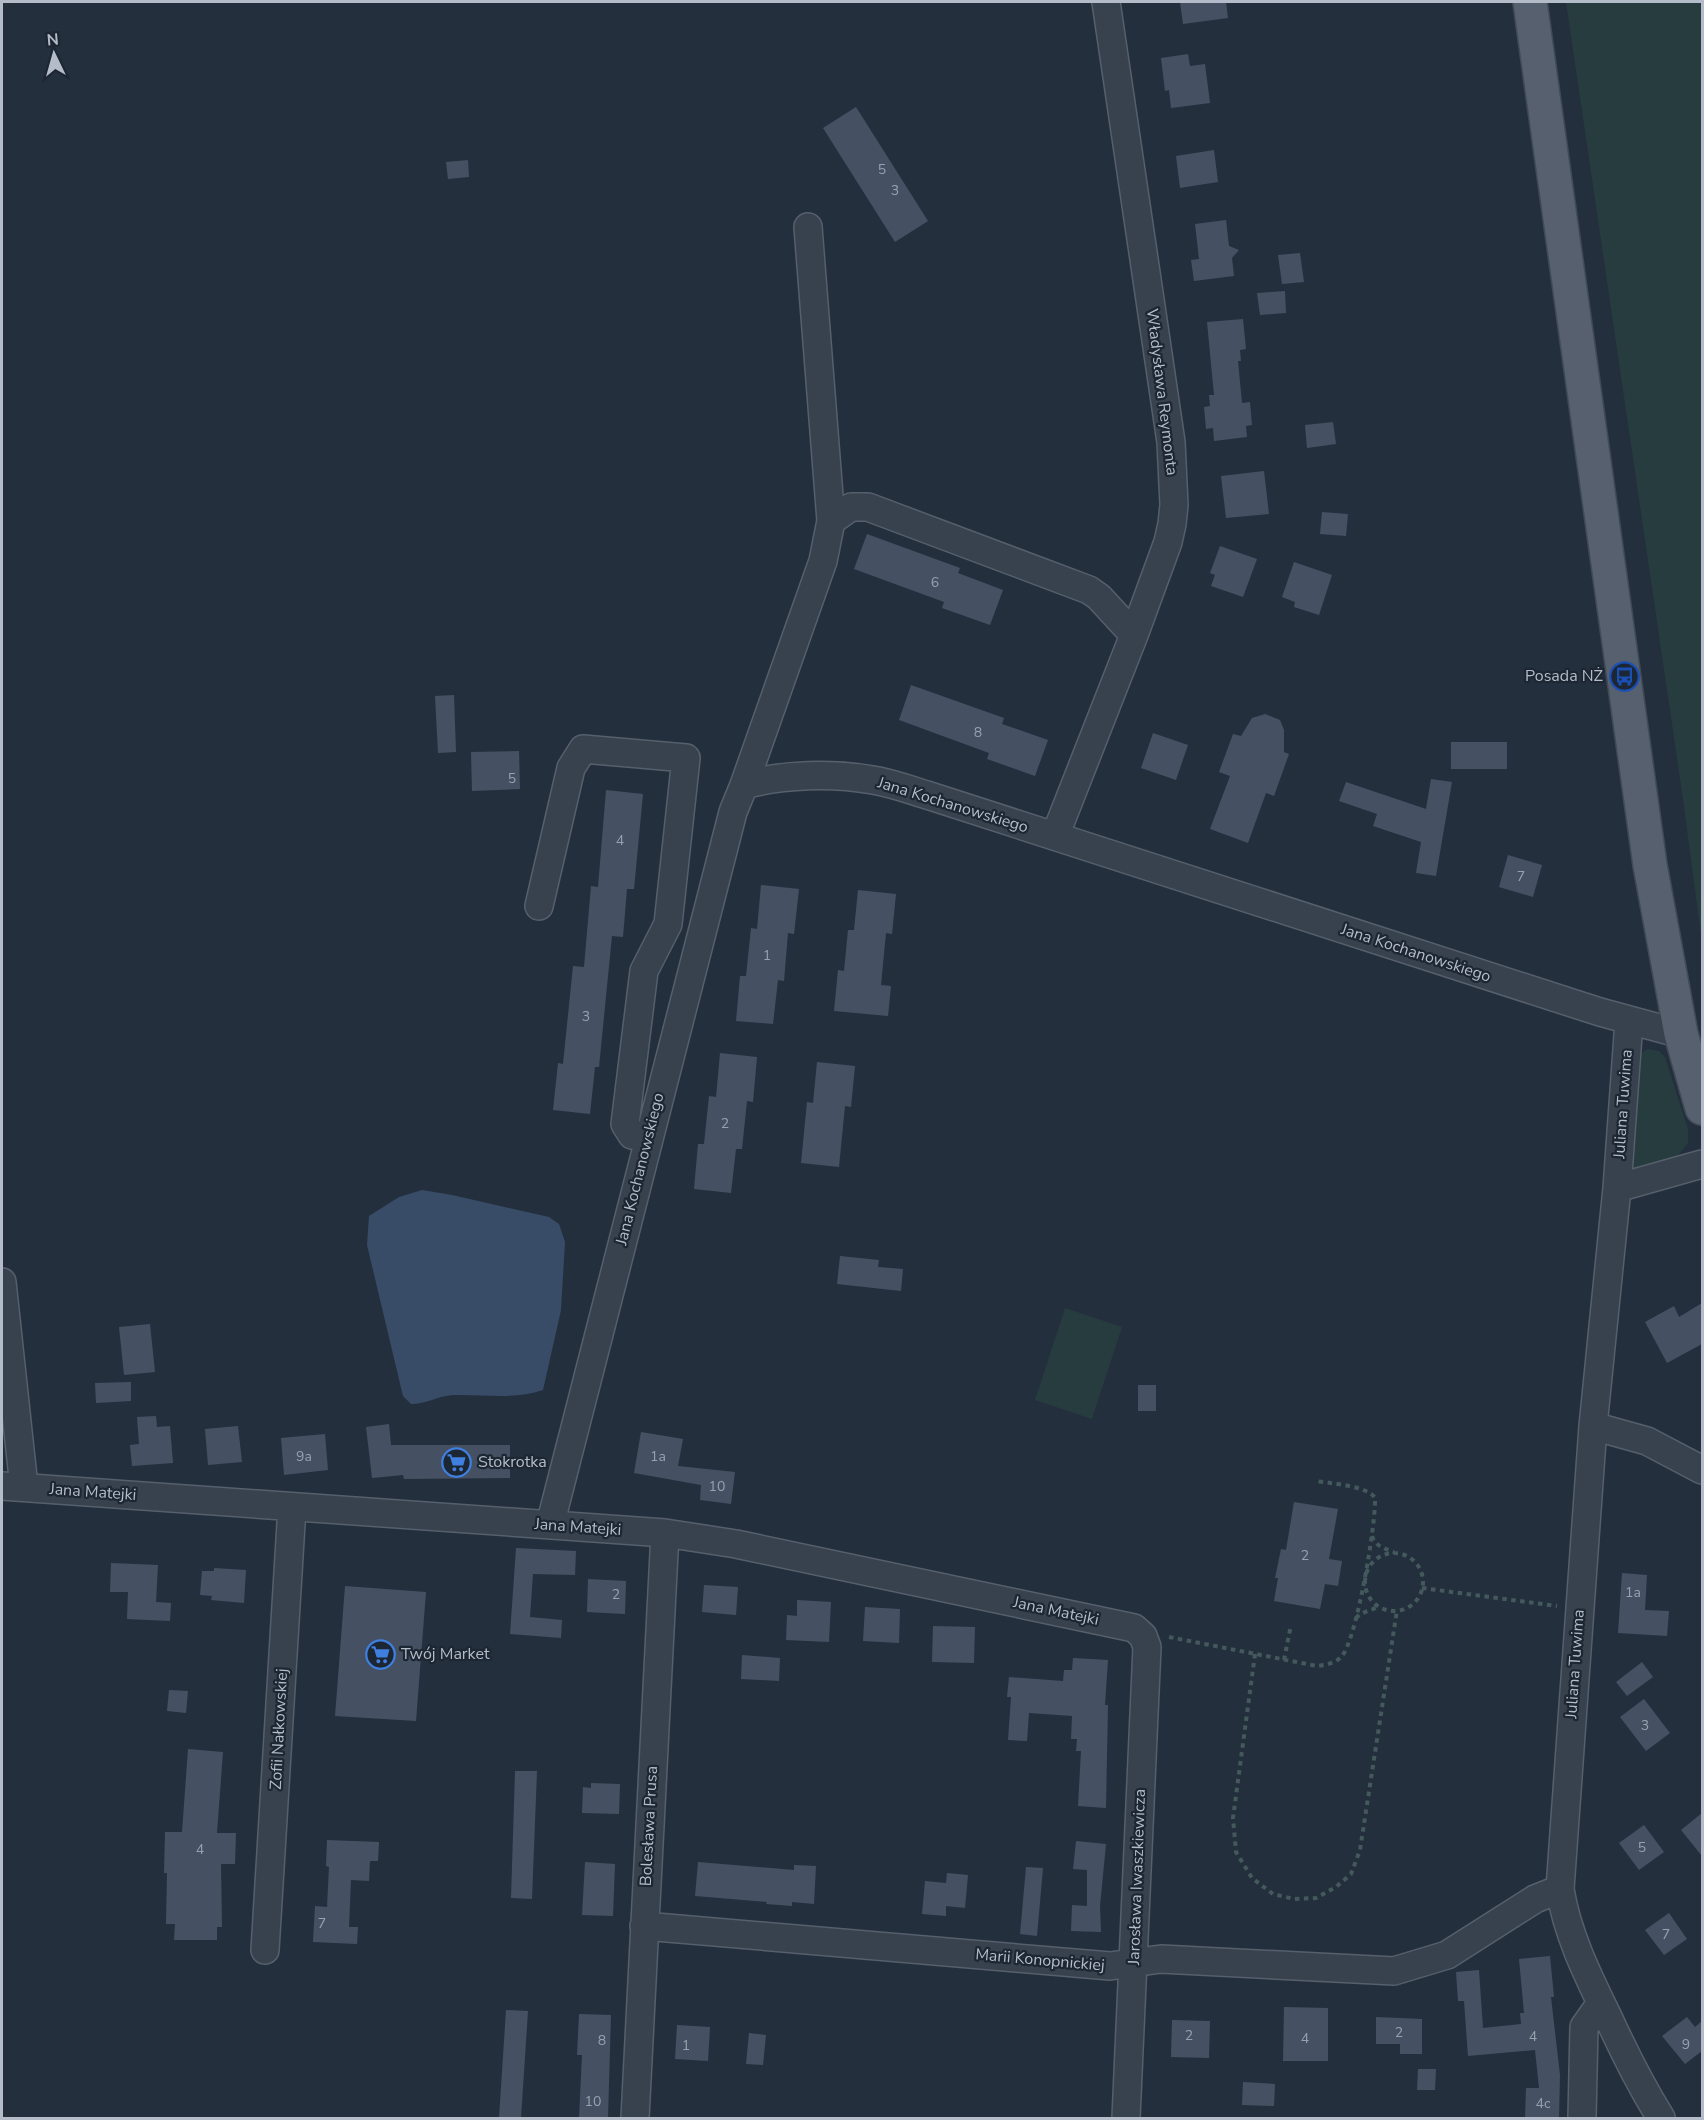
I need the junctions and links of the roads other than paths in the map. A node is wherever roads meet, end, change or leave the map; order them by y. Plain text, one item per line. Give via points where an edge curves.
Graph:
1 (1106, 2) edge
2 (1530, 2) edge
3 (808, 227) dead end
4 (831, 521) junction
5 (1134, 635) junction
6 (744, 785) junction
7 (1055, 836) junction
8 (539, 906) dead end
9 (1629, 1021) junction
10 (1681, 1034) junction
11 (1702, 1108) edge
12 (648, 1139) junction
13 (1702, 1164) edge
14 (1617, 1188) junction
15 (2, 1282) edge
16 (1593, 1426) junction
17 (1702, 1470) edge
18 (13, 1486) edge
19 (292, 1507) junction
20 (550, 1525) junction
21 (665, 1533) junction
22 (1141, 1633) joint
23 (1560, 1888) junction
24 (644, 1926) junction
25 (265, 1950) dead end
26 (1134, 1963) junction
27 (1601, 2003) junction
28 (635, 2118) edge
29 (1126, 2118) edge
30 (1582, 2118) edge
31 (1661, 2118) edge

1 - 5 street, Władysława Reymonta via 1174,476 1172,524
2 - 10 main road via 1650,865
3 - 4 street
4 - 5 street via 851,507 868,507 1089,590
4 - 6 street via 823,561
5 - 7 street, Władysława Reymonta
6 - 7 street, Jana Kochanowskiego via 796,777 874,780
6 - 12 street, Jana Kochanowskiego via 732,812
7 - 9 street, Jana Kochanowskiego
8 - 12 street via 571,768 583,748 686,758 668,924 644,971 625,1124 632,1135
9 - 10 street, Jana Kochanowskiego
9 - 14 street, Juliana Tuwima
10 - 11 main road
12 - 20 street, Jana Kochanowskiego
13 - 14 street, Juliana Tuwima
14 - 16 street, Juliana Tuwima
15 - 18 street
16 - 17 street via 1637,1437
16 - 23 street, Juliana Tuwima
18 - 19 street, Jana Matejki
19 - 20 street, Jana Matejki
19 - 25 street, Zofii Nałkowskiej
20 - 21 street, Jana Matejki
21 - 22 street, Jana Matejki via 736,1544 1127,1626
21 - 24 street, Bolesława Prusa
22 - 26 street, Jarosława Iwaszkiewicza via 1147,1647
23 - 26 street, Marii Konopnickiej via 1535,1899 1448,1955 1394,1971 1161,1959
23 - 27 street, Juliana Tuwima via 1573,1940
24 - 26 street, Marii Konopnickiej via 1110,1966
24 - 28 street, Bolesława Prusa
26 - 29 street, Jarosława Iwaszkiewicza
27 - 30 street via 1584,2027
27 - 31 street, Juliana Tuwima

